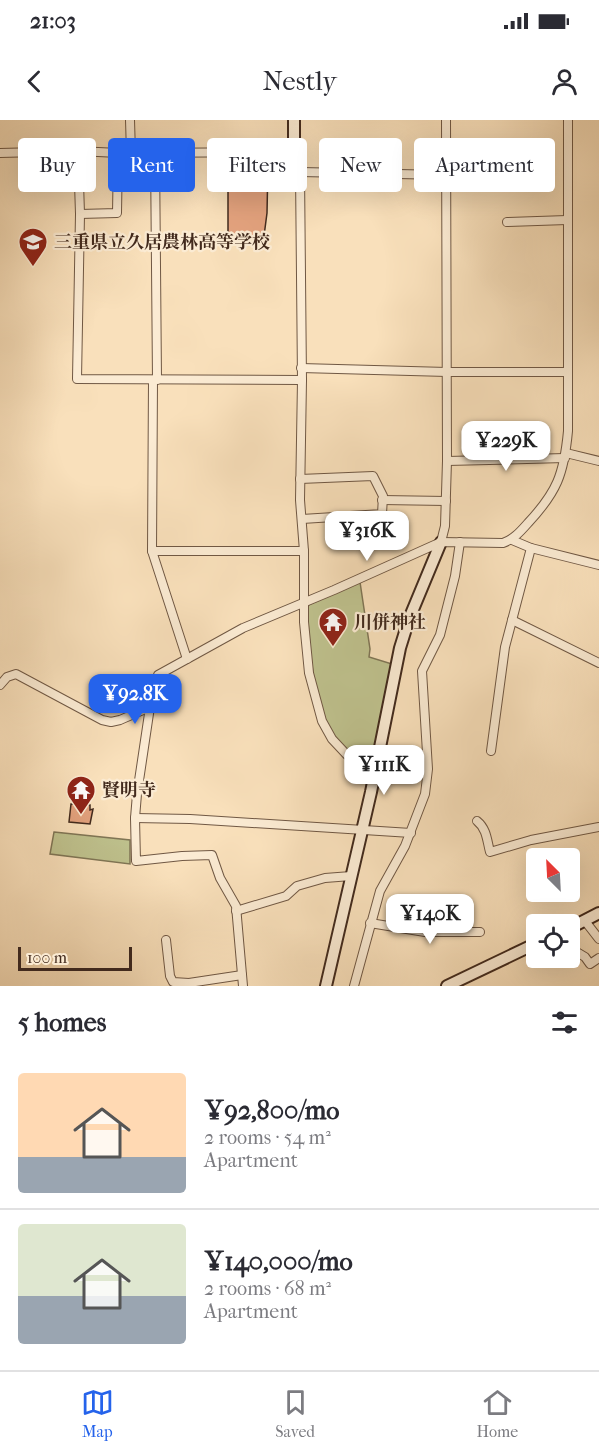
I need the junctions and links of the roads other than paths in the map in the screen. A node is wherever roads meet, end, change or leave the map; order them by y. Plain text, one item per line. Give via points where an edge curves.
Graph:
1 (130, 120) edge
2 (294, 120) edge
3 (446, 120) edge
4 (568, 120) edge
5 (130, 138) edge
6 (294, 138) edge
7 (446, 138) edge
8 (0, 153) edge
9 (18, 153) edge
10 (307, 172) edge
11 (414, 174) edge
12 (79, 192) edge
13 (117, 192) edge
14 (155, 192) edge
15 (300, 192) edge
16 (446, 192) edge
17 (80, 214) junction
18 (567, 220) junction
19 (507, 222) dead end
20 (301, 368) junction
21 (447, 372) junction
22 (567, 372) junction
23 (155, 380) junction
24 (302, 380) junction
25 (565, 456) junction
26 (447, 461) junction
27 (599, 461) edge
28 (300, 479) junction
29 (382, 500) junction
30 (446, 501) junction
31 (302, 519) junction
32 (512, 540) junction
33 (441, 542) junction
34 (460, 542) junction
35 (531, 548) junction
36 (152, 551) junction
37 (304, 551) junction
38 (599, 565) edge
39 (304, 603) junction
40 (512, 620) junction
41 (187, 659) junction
42 (599, 663) edge
43 (0, 685) edge
44 (150, 707) junction
45 (491, 751) dead end
46 (377, 763) junction
47 (135, 818) junction
48 (477, 821) dead end
49 (599, 827) edge
50 (363, 830) junction
51 (411, 833) junction
52 (351, 876) junction
53 (236, 911) junction
54 (599, 913) edge
55 (585, 921) junction
56 (370, 923) junction
57 (580, 923) edge
58 (480, 932) dead end
59 (599, 939) edge
60 (166, 940) dead end
61 (526, 948) edge
62 (580, 954) edge
63 (599, 958) edge
64 (242, 975) junction
65 (243, 986) edge
66 (326, 986) edge
67 (354, 986) edge
68 (447, 986) edge

1 - 5 street
2 - 6 street
3 - 7 street
4 - 18 street
8 - 9 street
10 - 11 street
12 - 17 street
13 - 17 street via 117,213
14 - 23 street
15 - 20 street
16 - 21 street
17 - 23 street via 77,379
18 - 19 street
18 - 22 street
20 - 21 street
20 - 24 street
21 - 22 street
21 - 26 street
22 - 25 street
23 - 24 street
23 - 36 street
24 - 28 street
25 - 26 street
25 - 27 street
25 - 32 street via 557,487
26 - 30 street
28 - 29 street via 373,476
28 - 31 street
29 - 30 street
29 - 31 street via 382,514
30 - 33 street
31 - 37 street
32 - 34 street
32 - 35 street
33 - 34 street
33 - 39 street
33 - 46 street via 403,637
34 - 51 street via 440,635 422,670 428,778
35 - 38 street
35 - 40 street
36 - 37 street
36 - 41 street
37 - 39 street
39 - 41 street via 243,627
39 - 46 street via 309,673 321,721 347,755
40 - 42 street
40 - 45 street
41 - 44 street via 158,675
43 - 44 street via 16,674 111,722
44 - 47 street
46 - 50 street
47 - 50 street
47 - 53 street via 136,861 212,855
48 - 49 street via 486,833 490,852
50 - 51 street
50 - 52 street
51 - 56 street via 380,891
52 - 53 street via 297,886 286,896
52 - 66 street
53 - 64 street
54 - 55 street
55 - 57 street
55 - 59 street
56 - 58 street via 425,932
56 - 67 street
60 - 64 street via 173,982
61 - 68 street
62 - 63 street via 591,964
64 - 65 street

